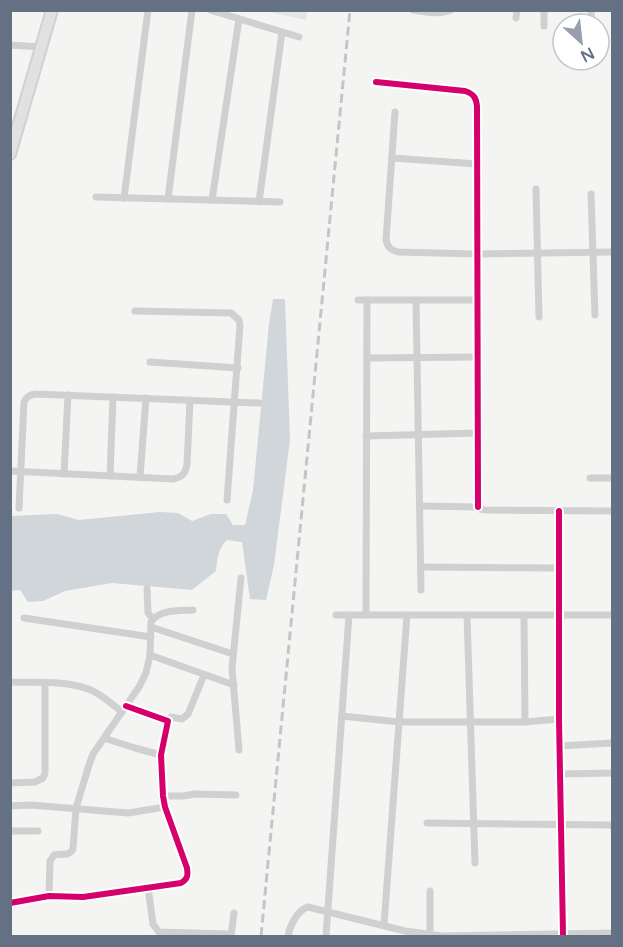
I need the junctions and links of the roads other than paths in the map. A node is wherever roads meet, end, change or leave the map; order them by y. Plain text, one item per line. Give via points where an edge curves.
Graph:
1 (52, 10) edge
2 (148, 10) edge
3 (192, 10) edge
4 (210, 10) edge
5 (413, 10) edge
6 (451, 10) edge
7 (544, 10) edge
8 (239, 19) junction
9 (544, 26) dead end
10 (282, 32) junction
11 (299, 37) dead end
12 (10, 45) edge
13 (41, 47) junction
14 (376, 82) dead end
15 (395, 112) dead end
16 (10, 154) edge
17 (392, 158) junction
18 (477, 164) junction
19 (536, 189) dead end
20 (591, 194) dead end
21 (96, 197) dead end
22 (124, 198) junction
23 (168, 199) junction
24 (212, 200) junction
25 (260, 202) junction
26 (280, 202) dead end
27 (612, 252) edge
28 (537, 253) junction
29 (593, 253) junction
30 (476, 254) junction
31 (358, 300) dead end
32 (367, 300) junction
33 (416, 300) junction
34 (477, 300) junction
35 (135, 311) dead end
36 (595, 315) dead end
37 (539, 317) dead end
38 (477, 357) junction
39 (367, 358) junction
40 (417, 358) junction
41 (150, 362) dead end
42 (238, 368) junction
43 (68, 395) junction
44 (113, 397) junction
45 (146, 398) junction
46 (190, 400) junction
47 (235, 402) junction
48 (259, 403) dead end
49 (478, 433) junction
50 (419, 435) junction
51 (366, 436) junction
52 (10, 471) edge
53 (20, 471) junction
54 (64, 474) junction
55 (110, 476) junction
56 (140, 477) junction
57 (590, 478) dead end
58 (612, 478) edge
59 (227, 500) dead end
60 (420, 506) junction
61 (478, 507) junction
62 (19, 508) dead end
63 (559, 511) junction
64 (612, 511) edge
65 (421, 567) junction
66 (559, 568) junction
67 (241, 578) dead end
68 (147, 590) dead end
69 (421, 590) dead end
70 (193, 610) dead end
71 (336, 615) dead end
72 (349, 615) junction
73 (366, 615) junction
74 (407, 615) junction
75 (467, 615) junction
76 (524, 615) junction
77 (559, 615) junction
78 (612, 615) edge
79 (24, 618) dead end
80 (153, 619) junction
81 (151, 627) junction
82 (151, 637) junction
83 (233, 654) junction
84 (150, 655) junction
85 (204, 675) junction
86 (10, 682) edge
87 (45, 683) junction
88 (234, 686) junction
89 (124, 709) junction
90 (342, 716) junction
91 (559, 719) junction
92 (168, 721) junction
93 (399, 722) junction
94 (470, 722) junction
95 (525, 722) junction
96 (105, 738) junction
97 (612, 743) edge
98 (560, 746) junction
99 (239, 750) dead end
100 (161, 755) junction
101 (612, 773) edge
102 (560, 774) junction
103 (10, 783) edge
104 (236, 795) dead end
105 (163, 796) junction
106 (10, 806) edge
107 (165, 807) junction
108 (76, 808) junction
109 (427, 823) dead end
110 (474, 823) junction
111 (561, 824) junction
112 (612, 826) edge
113 (10, 831) edge
114 (38, 831) dead end
115 (475, 863) dead end
116 (148, 887) junction
117 (430, 891) dead end
118 (50, 896) junction
119 (10, 903) edge
120 (328, 912) junction
121 (234, 913) dead end
122 (384, 925) junction
123 (612, 933) edge
124 (430, 934) junction
125 (231, 935) edge
126 (558, 935) edge
127 (288, 936) edge
128 (326, 936) edge
129 (442, 936) edge
130 (498, 936) edge

1 - 13 main road
2 - 22 street
3 - 23 street
4 - 8 street
5 - 6 street
7 - 9 street
8 - 10 street
8 - 24 street
10 - 11 street
10 - 25 street
12 - 13 street
13 - 16 main road
14 - 18 street via 471,93 477,106
15 - 17 street
17 - 18 street
17 - 30 street via 387,246 398,252
18 - 30 street
19 - 28 street
20 - 29 street
21 - 22 street
22 - 23 street
23 - 24 street
24 - 25 street
25 - 26 street
27 - 29 street
28 - 29 street
28 - 30 street
28 - 37 street
29 - 36 street
30 - 34 street
31 - 32 street
32 - 33 street
32 - 39 street
33 - 34 street
33 - 40 street
34 - 38 street
35 - 42 street via 235,315 240,325
38 - 40 street
38 - 49 street
39 - 40 street
39 - 51 street
40 - 50 street
41 - 42 street
42 - 47 street
43 - 44 street
43 - 53 street via 26,397
43 - 54 street
44 - 45 street
44 - 55 street
45 - 46 street
45 - 56 street
46 - 47 street
46 - 56 street via 186,472 174,479
47 - 48 street
47 - 59 street
49 - 50 street
49 - 61 street
50 - 51 street
50 - 60 street
51 - 73 street
52 - 53 street
53 - 54 street
53 - 62 street
54 - 55 street
55 - 56 street
57 - 58 street
60 - 61 street
60 - 65 street
61 - 63 street
63 - 64 street
63 - 66 street
65 - 66 street
65 - 69 street
66 - 77 street
67 - 83 street
68 - 80 street via 148,613
70 - 80 street via 163,613
71 - 72 street
72 - 73 street
72 - 90 street
73 - 74 street
74 - 75 street
74 - 93 street
75 - 76 street
75 - 94 street
76 - 77 street
76 - 95 street
77 - 78 street
77 - 91 street
79 - 82 street
80 - 81 street
81 - 82 street
81 - 83 street
82 - 84 street
83 - 88 street
84 - 85 street
84 - 89 street via 146,673
85 - 88 street
85 - 92 street via 188,714
86 - 87 street
87 - 89 street via 93,690
87 - 103 street via 45,773 35,782
88 - 99 street
89 - 92 street
89 - 96 street
90 - 93 street
90 - 120 street
91 - 95 street
91 - 98 street
92 - 100 street
93 - 94 street
93 - 122 street
94 - 95 street
94 - 110 street
96 - 100 street
96 - 108 street via 93,754
97 - 98 street
98 - 102 street
100 - 105 street
101 - 102 street
102 - 111 street
104 - 105 street
105 - 107 street
106 - 108 street
107 - 108 street via 128,813
107 - 116 street via 188,876 182,883
108 - 118 street via 72,852 54,855 50,861
109 - 110 street
110 - 111 street
110 - 115 street
111 - 112 street
111 - 126 street
113 - 114 street
116 - 118 street via 83,897
116 - 125 street via 153,924 159,932
117 - 124 street
118 - 119 street
120 - 122 street
120 - 127 street via 303,908
120 - 128 street
121 - 125 street
122 - 124 street
123 - 126 street
124 - 129 street
126 - 130 street
129 - 130 street

